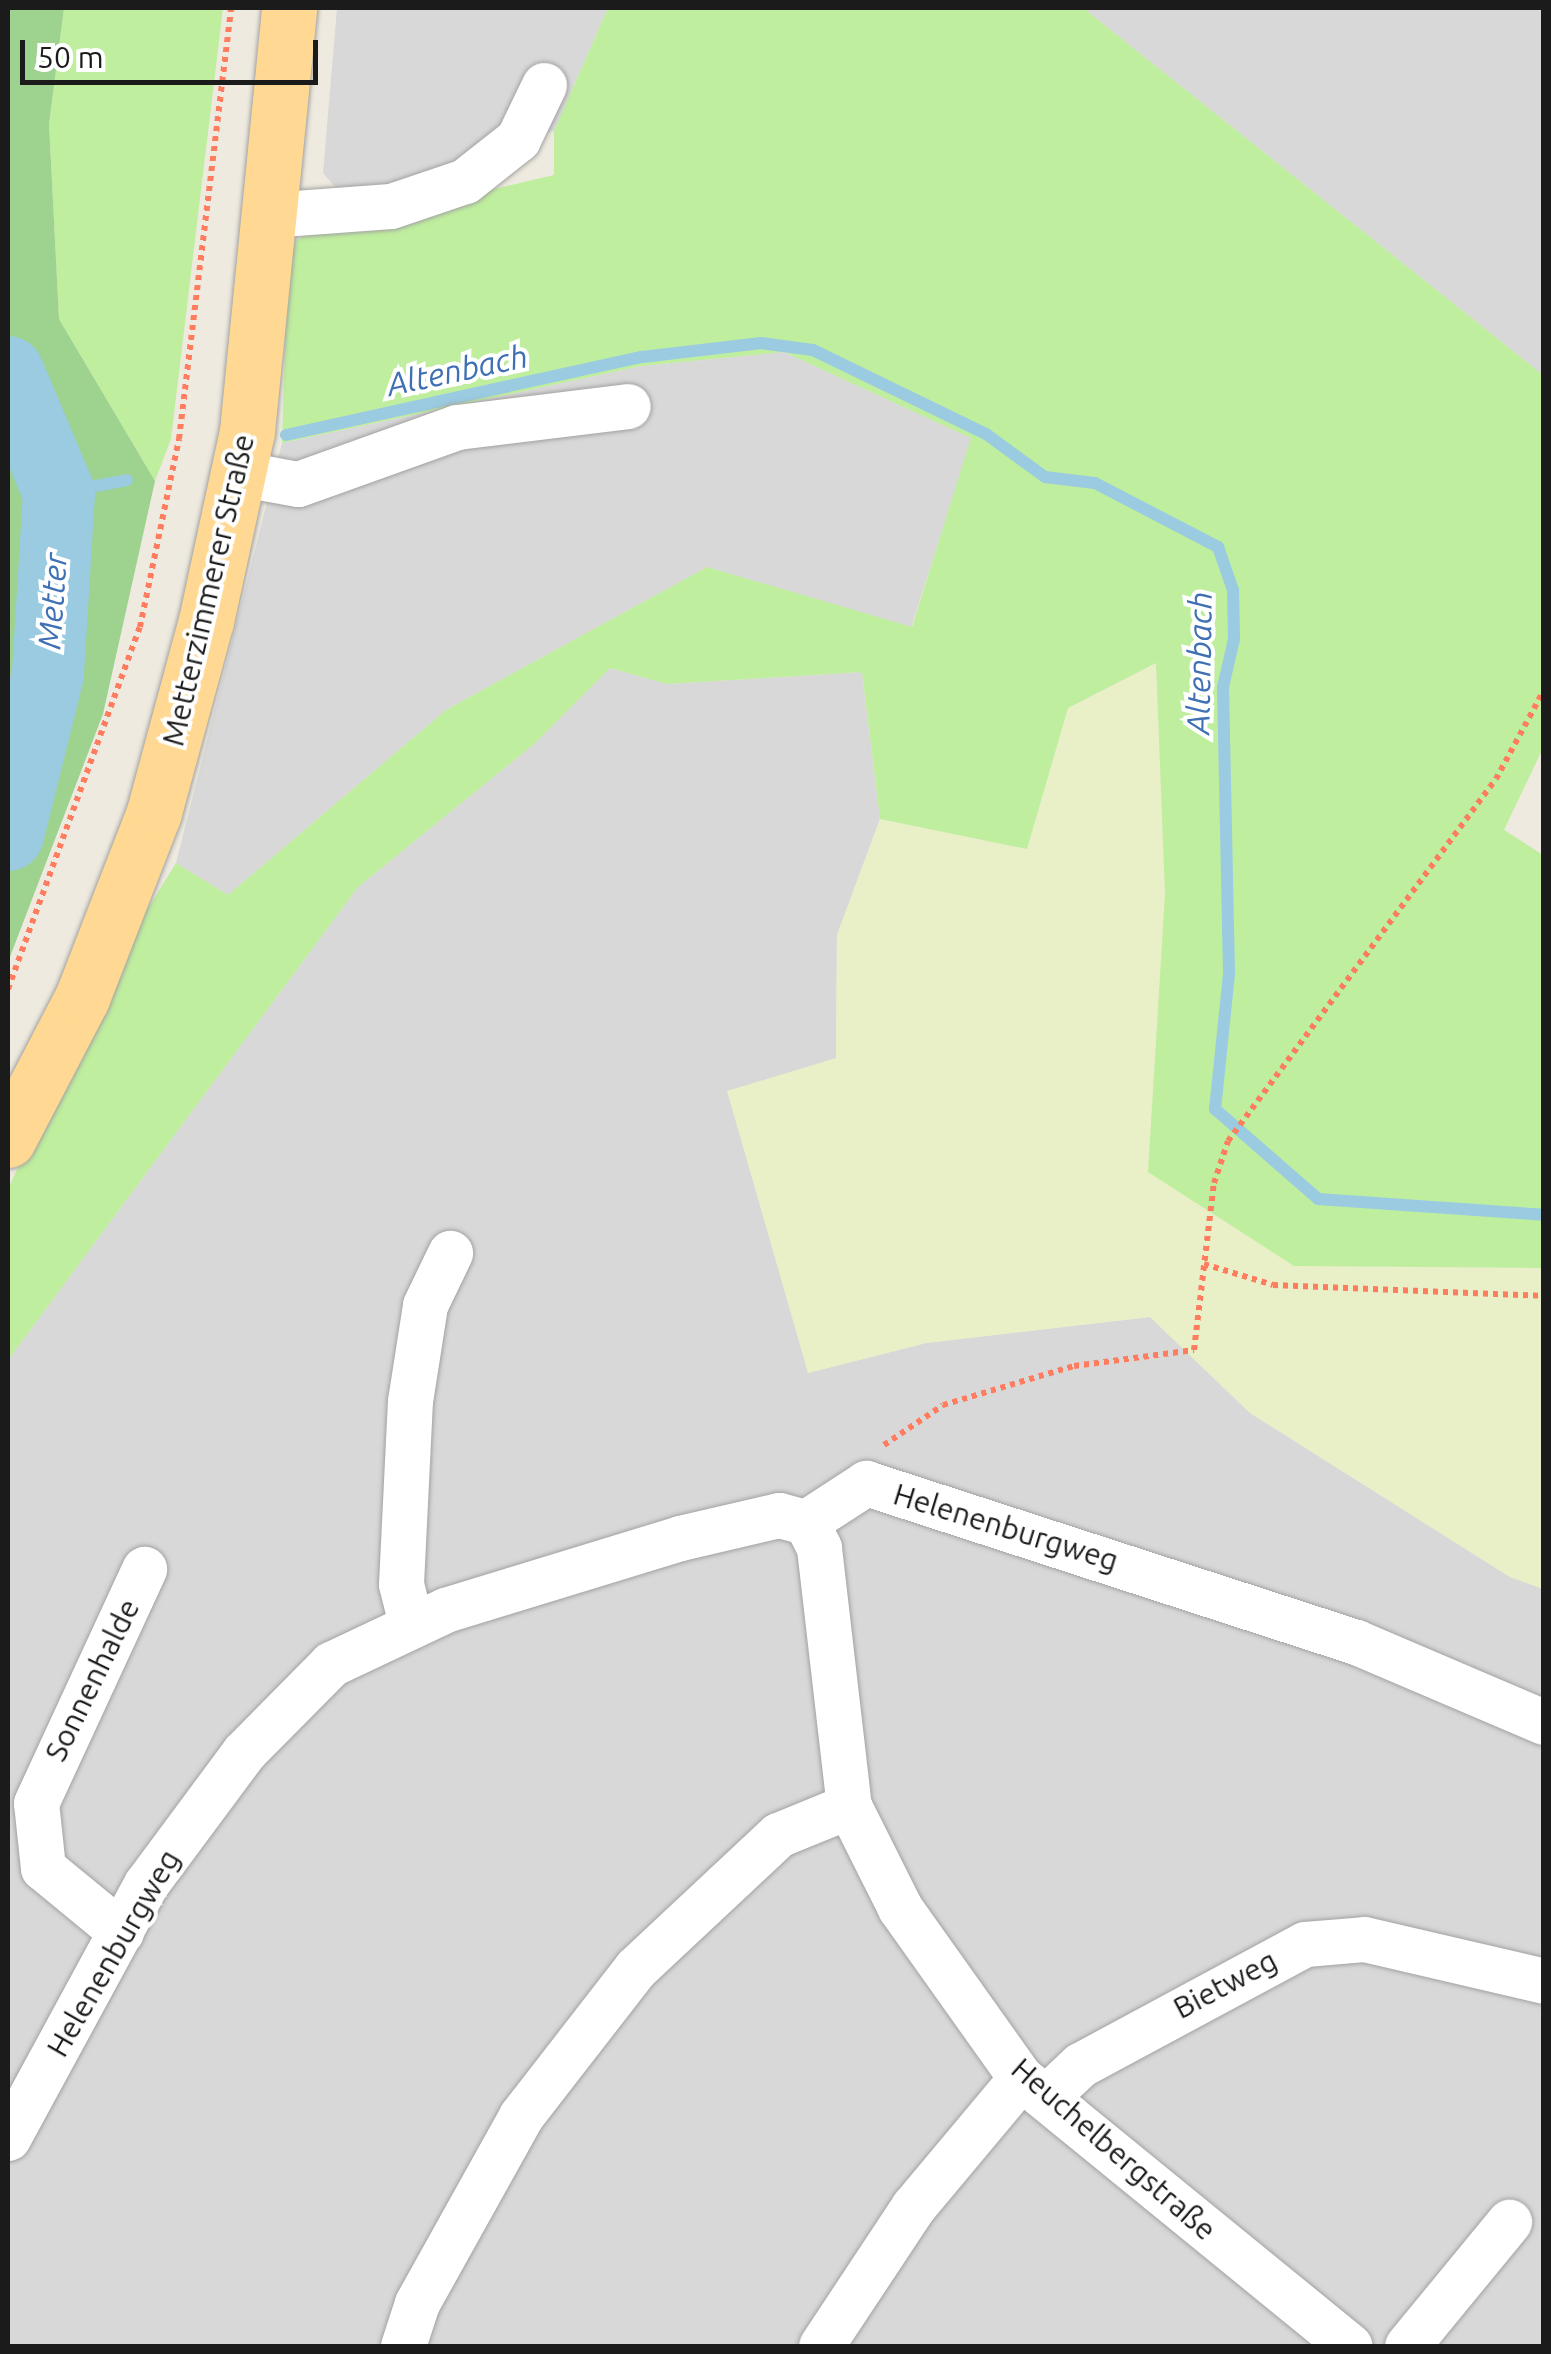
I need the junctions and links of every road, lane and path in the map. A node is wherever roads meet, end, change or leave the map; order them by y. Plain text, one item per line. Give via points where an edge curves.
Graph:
1 (231, 8) edge
2 (289, 8) edge
3 (544, 85) dead end
4 (268, 215) junction
5 (628, 406) dead end
6 (238, 473) junction
7 (1544, 690) edge
8 (8, 989) edge
9 (8, 1140) edge
10 (450, 1253) dead end
11 (1204, 1264) junction
12 (1544, 1296) edge
13 (880, 1455) dead end
14 (806, 1522) junction
15 (144, 1569) dead end
16 (411, 1624) junction
17 (1544, 1722) edge
18 (849, 1806) junction
19 (121, 1932) junction
20 (1544, 1981) edge
21 (1033, 2087) junction
22 (8, 2138) edge
23 (1509, 2222) dead end
24 (403, 2346) edge
25 (821, 2346) edge
26 (1350, 2346) edge
27 (1407, 2346) edge

1 - 8 path via 179,439 140,627
2 - 4 main road, Metterzimmerer Straße
3 - 4 street via 518,139 465,181 391,206
4 - 6 main road, Metterzimmerer Straße
5 - 6 street via 457,428 298,484
6 - 9 main road, Metterzimmerer Straße via 154,812 82,998
7 - 11 path via 1496,779 1228,1141
10 - 16 street via 425,1306 410,1400 401,1584
11 - 12 path via 1273,1285
11 - 13 path via 1194,1350 1074,1366 943,1405
14 - 16 street, Helenenburgweg via 778,1515 680,1538
14 - 17 street, Helenenburgweg via 866,1483 1356,1642
14 - 18 street, Heuchelbergstraße via 820,1548
15 - 19 street, Sonnenhalde via 36,1803 43,1868
16 - 19 street, Helenenburgweg via 331,1664 244,1752
18 - 21 street, Heuchelbergstraße via 900,1908
18 - 24 street via 778,1835 636,1968 521,2116 417,2303
19 - 22 street, Helenenburgweg
20 - 21 street, Bietweg via 1364,1938 1305,1944
21 - 25 street, Bietweg via 912,2206
21 - 26 street, Heuchelbergstraße
23 - 27 street

